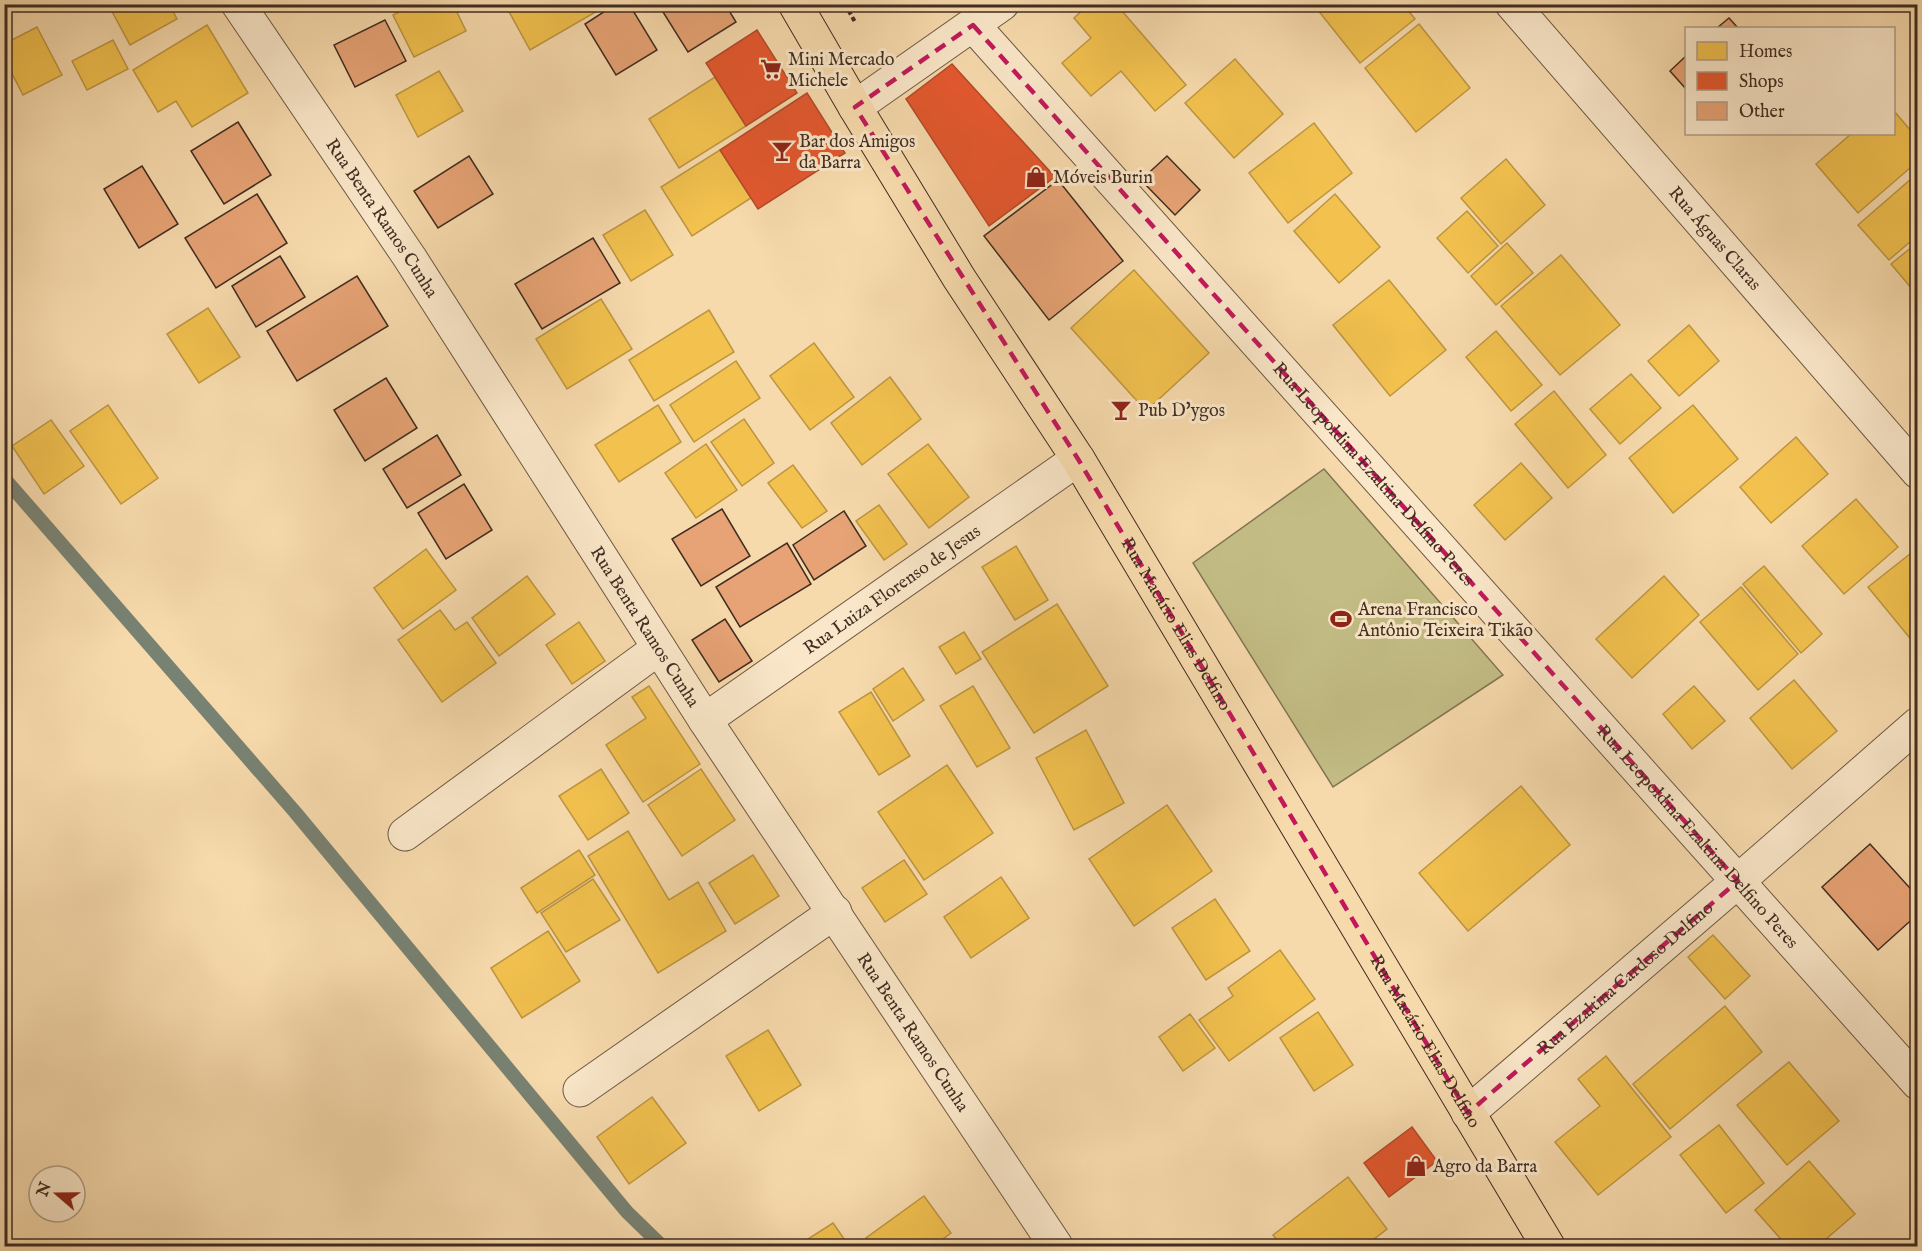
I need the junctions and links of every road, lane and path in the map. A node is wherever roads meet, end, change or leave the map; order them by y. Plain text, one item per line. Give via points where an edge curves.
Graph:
1 (238, 4) edge
2 (795, 4) edge
3 (1002, 4) edge
4 (1512, 4) edge
5 (973, 25) junction
6 (855, 107) junction
7 (1078, 459) junction
8 (1917, 472) edge
9 (659, 648) junction
10 (705, 720) junction
11 (1917, 724) edge
12 (405, 834) dead end
13 (1738, 881) junction
14 (835, 912) junction
15 (1917, 1083) edge
16 (580, 1090) dead end
17 (1468, 1113) junction
18 (1056, 1246) edge
19 (1548, 1246) edge

1 - 9 street, Rua Benta Ramos Cunha via 410,258
2 - 6 main road, Rua Macário Elias Delfino
3 - 5 street
4 - 8 street, Rua Águas Claras
5 - 6 street
5 - 13 street, Rua Leopoldina Ezaltina Delfino Peres
6 - 7 main road, Rua Macário Elias Delfino via 959,278
7 - 10 street, Rua Luiza Florenso de Jesus
7 - 17 main road, Rua Macário Elias Delfino
9 - 10 street, Rua Benta Ramos Cunha
9 - 12 street
10 - 14 street, Rua Benta Ramos Cunha
11 - 13 street, Rua Ezaltina Cardoso Delfino
13 - 15 street, Rua Leopoldina Ezaltina Delfino Peres
13 - 17 street, Rua Ezaltina Cardoso Delfino
14 - 16 street
14 - 18 street, Rua Benta Ramos Cunha
17 - 19 main road, Rua Macário Elias Delfino

